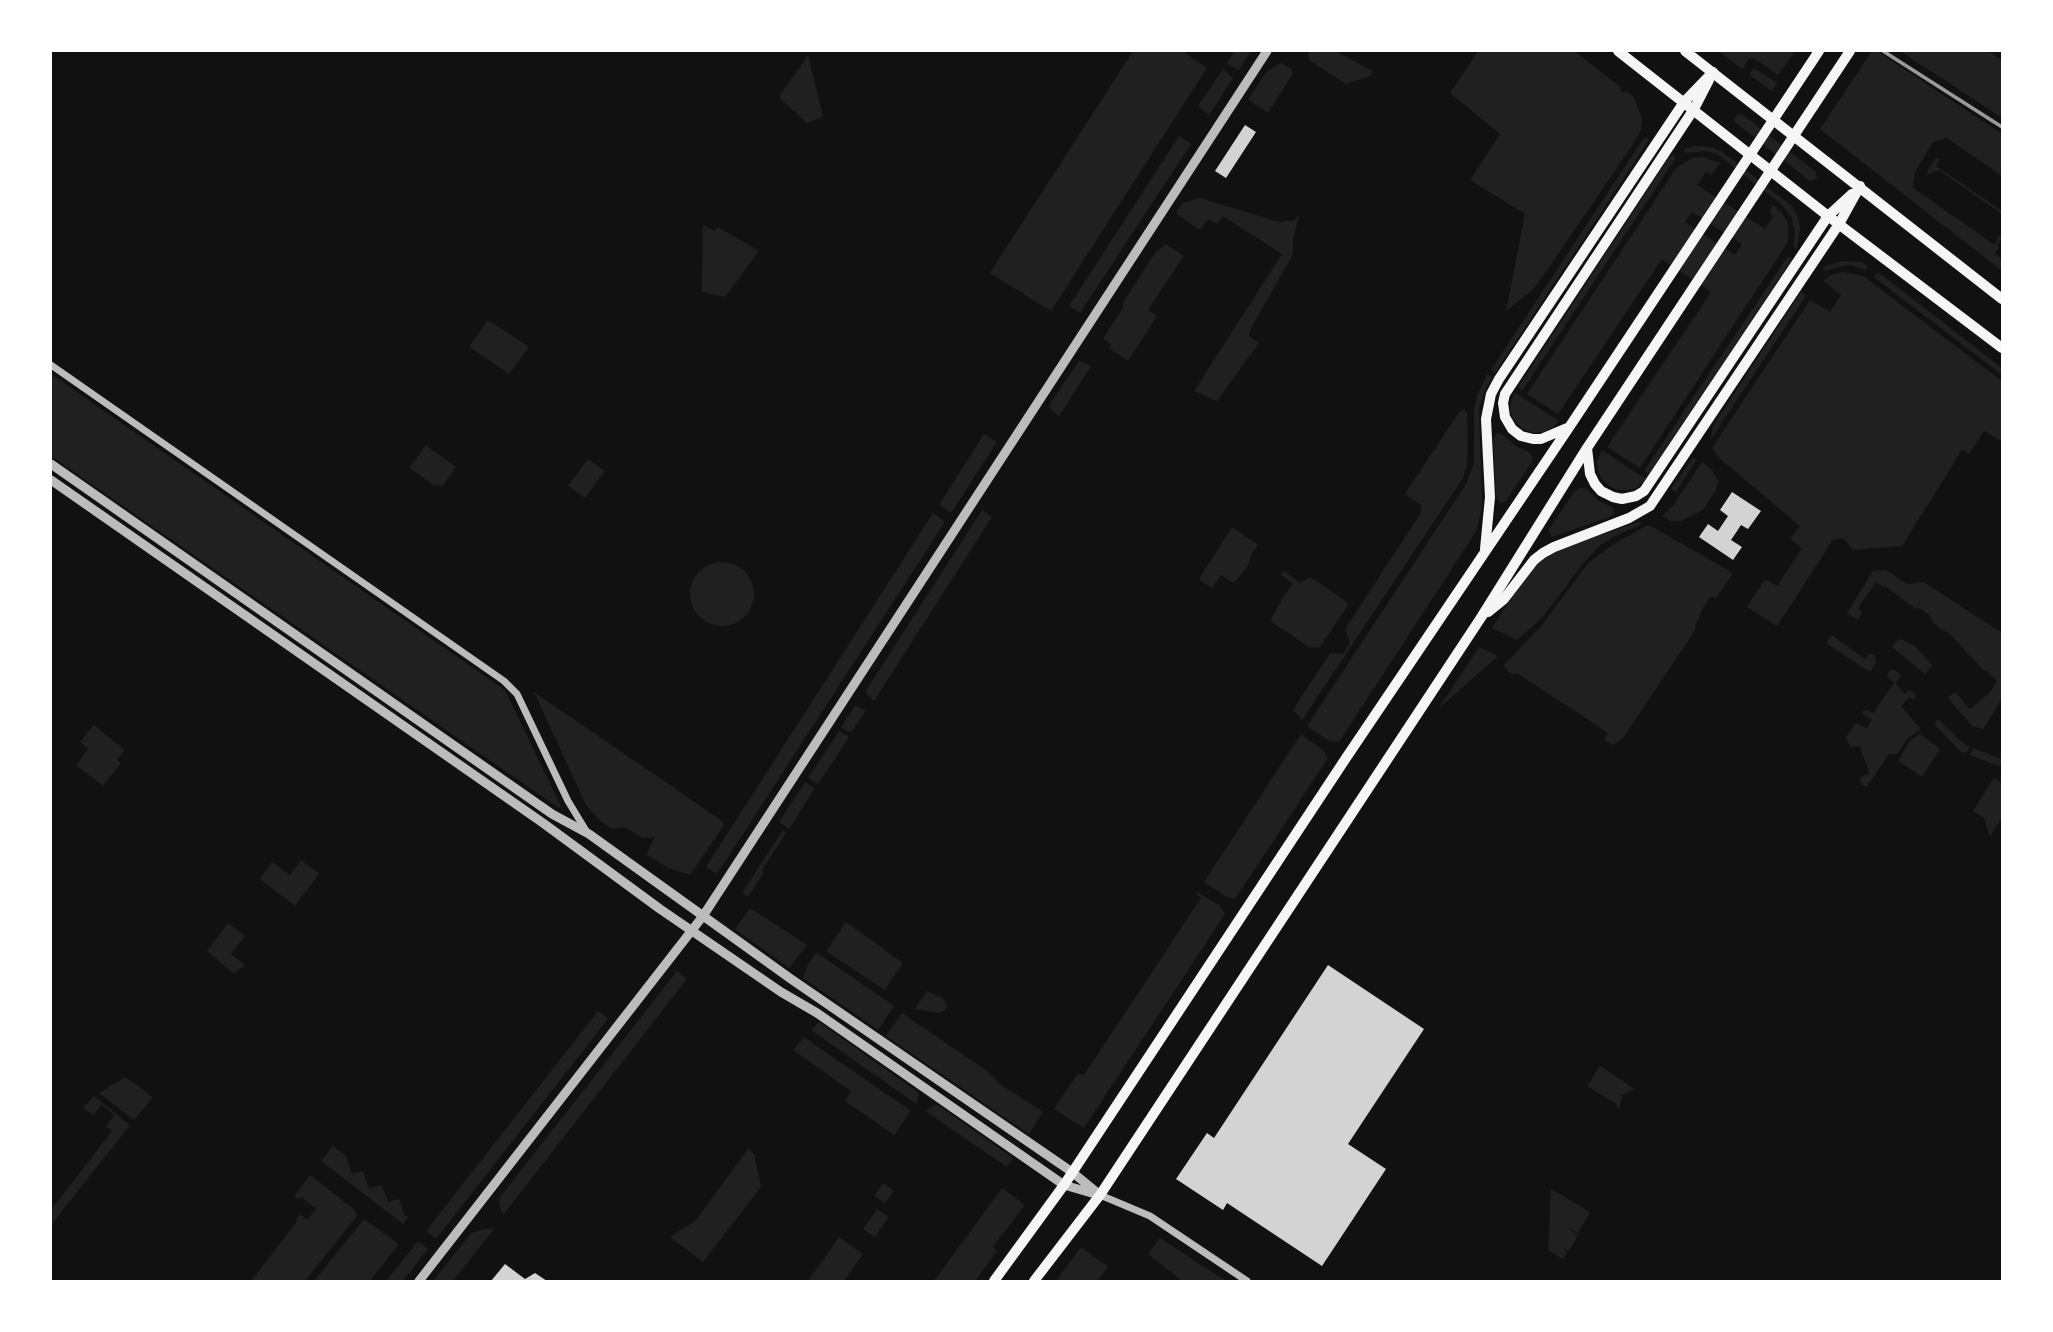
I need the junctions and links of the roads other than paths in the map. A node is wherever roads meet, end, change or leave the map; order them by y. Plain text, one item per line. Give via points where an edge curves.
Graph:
1 (1266, 51) edge
2 (1618, 51) edge
3 (1685, 51) edge
4 (1819, 51) edge
5 (1850, 51) edge
6 (1713, 72) junction
7 (1684, 102) junction
8 (1694, 109) junction
9 (1860, 186) junction
10 (1828, 216) junction
11 (1839, 224) junction
12 (2002, 299) edge
13 (2002, 348) edge
14 (51, 365) edge
15 (1570, 426) junction
16 (1587, 448) junction
17 (51, 464) edge
18 (51, 481) edge
19 (1485, 553) junction
20 (1482, 617) junction
21 (589, 834) junction
22 (703, 916) junction
23 (692, 929) junction
24 (1072, 1172) junction
25 (1064, 1185) junction
26 (1100, 1195) junction
27 (419, 1281) edge
28 (994, 1281) edge
29 (1034, 1281) edge
30 (1247, 1281) edge

1 - 22 street
2 - 7 main road
3 - 6 main road
4 - 15 main road
5 - 16 main road
6 - 7 main road
6 - 8 main road
6 - 9 main road
7 - 8 main road
7 - 19 main road via 1491,394 1486,419 1490,497
8 - 10 main road
8 - 15 main road via 1504,398 1505,417 1521,436 1541,439
9 - 10 main road
9 - 11 main road
9 - 12 main road
10 - 11 main road
10 - 16 main road via 1644,491 1622,499 1601,491 1591,477
11 - 13 main road
11 - 20 main road via 1650,506 1553,547 1534,560 1504,599
14 - 21 street via 505,681 517,694 568,801
15 - 19 main road
16 - 20 main road
17 - 21 street via 552,814
18 - 23 street
19 - 24 main road
20 - 26 main road
21 - 22 street
22 - 23 street
22 - 24 street
23 - 25 street
23 - 27 street
24 - 25 main road
24 - 26 street
25 - 26 street
25 - 28 main road
26 - 29 main road
26 - 30 street via 1150,1216

